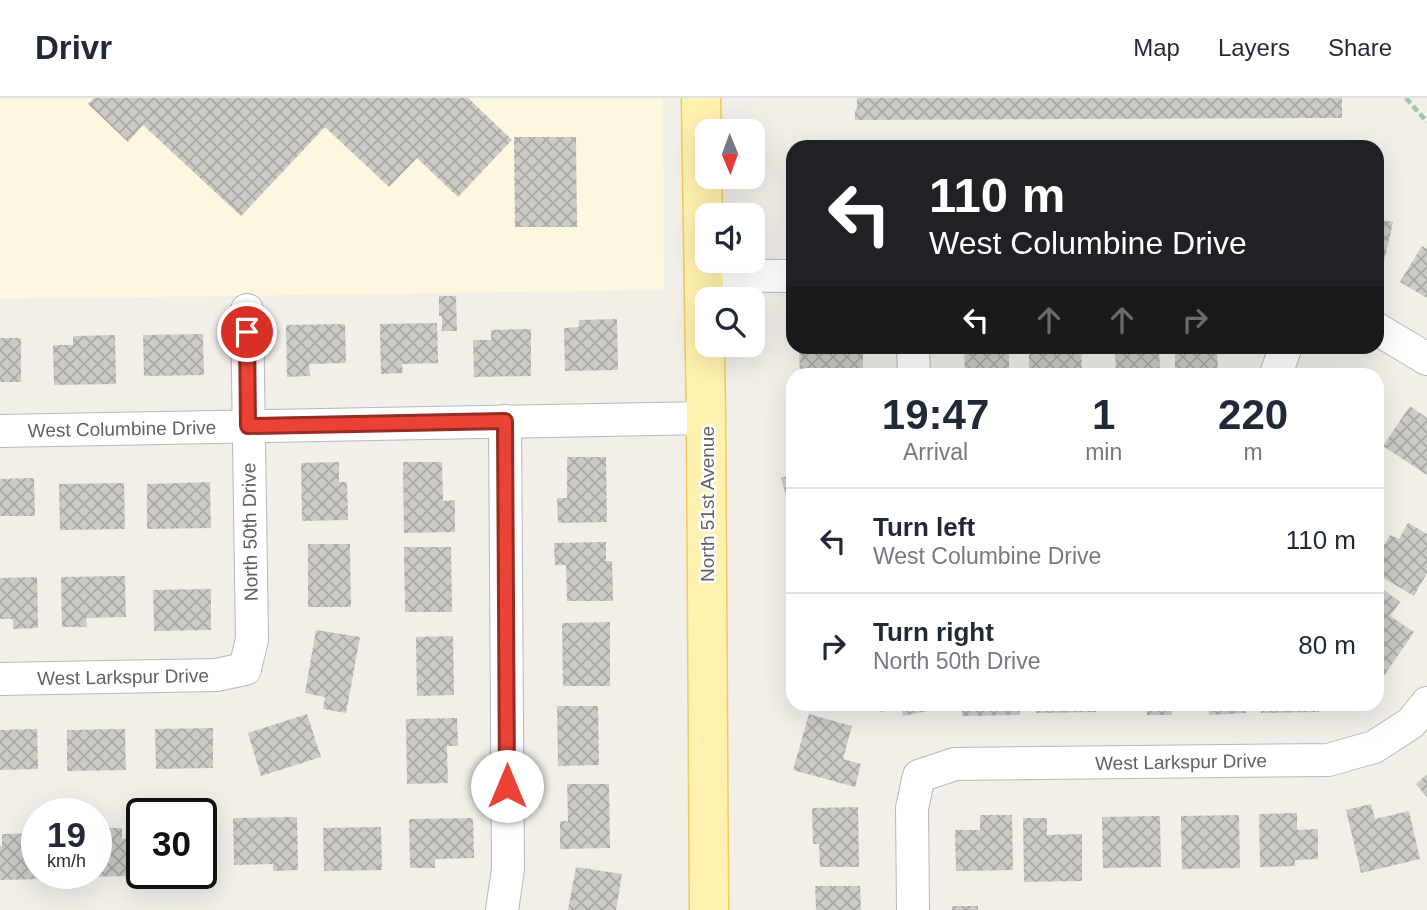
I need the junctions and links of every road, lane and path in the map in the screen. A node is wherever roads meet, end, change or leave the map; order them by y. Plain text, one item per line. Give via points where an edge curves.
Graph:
1 (701, 98) edge
2 (1406, 98) edge
3 (1427, 121) edge
4 (704, 275) junction
5 (786, 276) edge
6 (247, 310) dead end
7 (1384, 333) edge
8 (1427, 359) edge
9 (706, 418) junction
10 (505, 421) junction
11 (248, 426) junction
12 (0, 431) edge
13 (245, 669) joint
14 (0, 679) edge
15 (1427, 703) edge
16 (502, 910) edge
17 (709, 910) edge
18 (913, 910) edge

1 - 4 main road, North 51st Avenue
2 - 3 path
4 - 5 street
4 - 9 main road, North 51st Avenue
6 - 11 street, North 50th Drive
7 - 8 street
9 - 10 street, West Columbine Drive
9 - 17 main road, North 51st Avenue
10 - 11 street, West Columbine Drive
10 - 16 street via 508,869
11 - 12 street, West Columbine Drive
11 - 13 street, North 50th Drive via 252,639
13 - 14 street, West Larkspur Drive via 216,675
15 - 18 street, West Larkspur Drive via 1411,723 1374,747 1328,760 955,764 919,776 912,808

